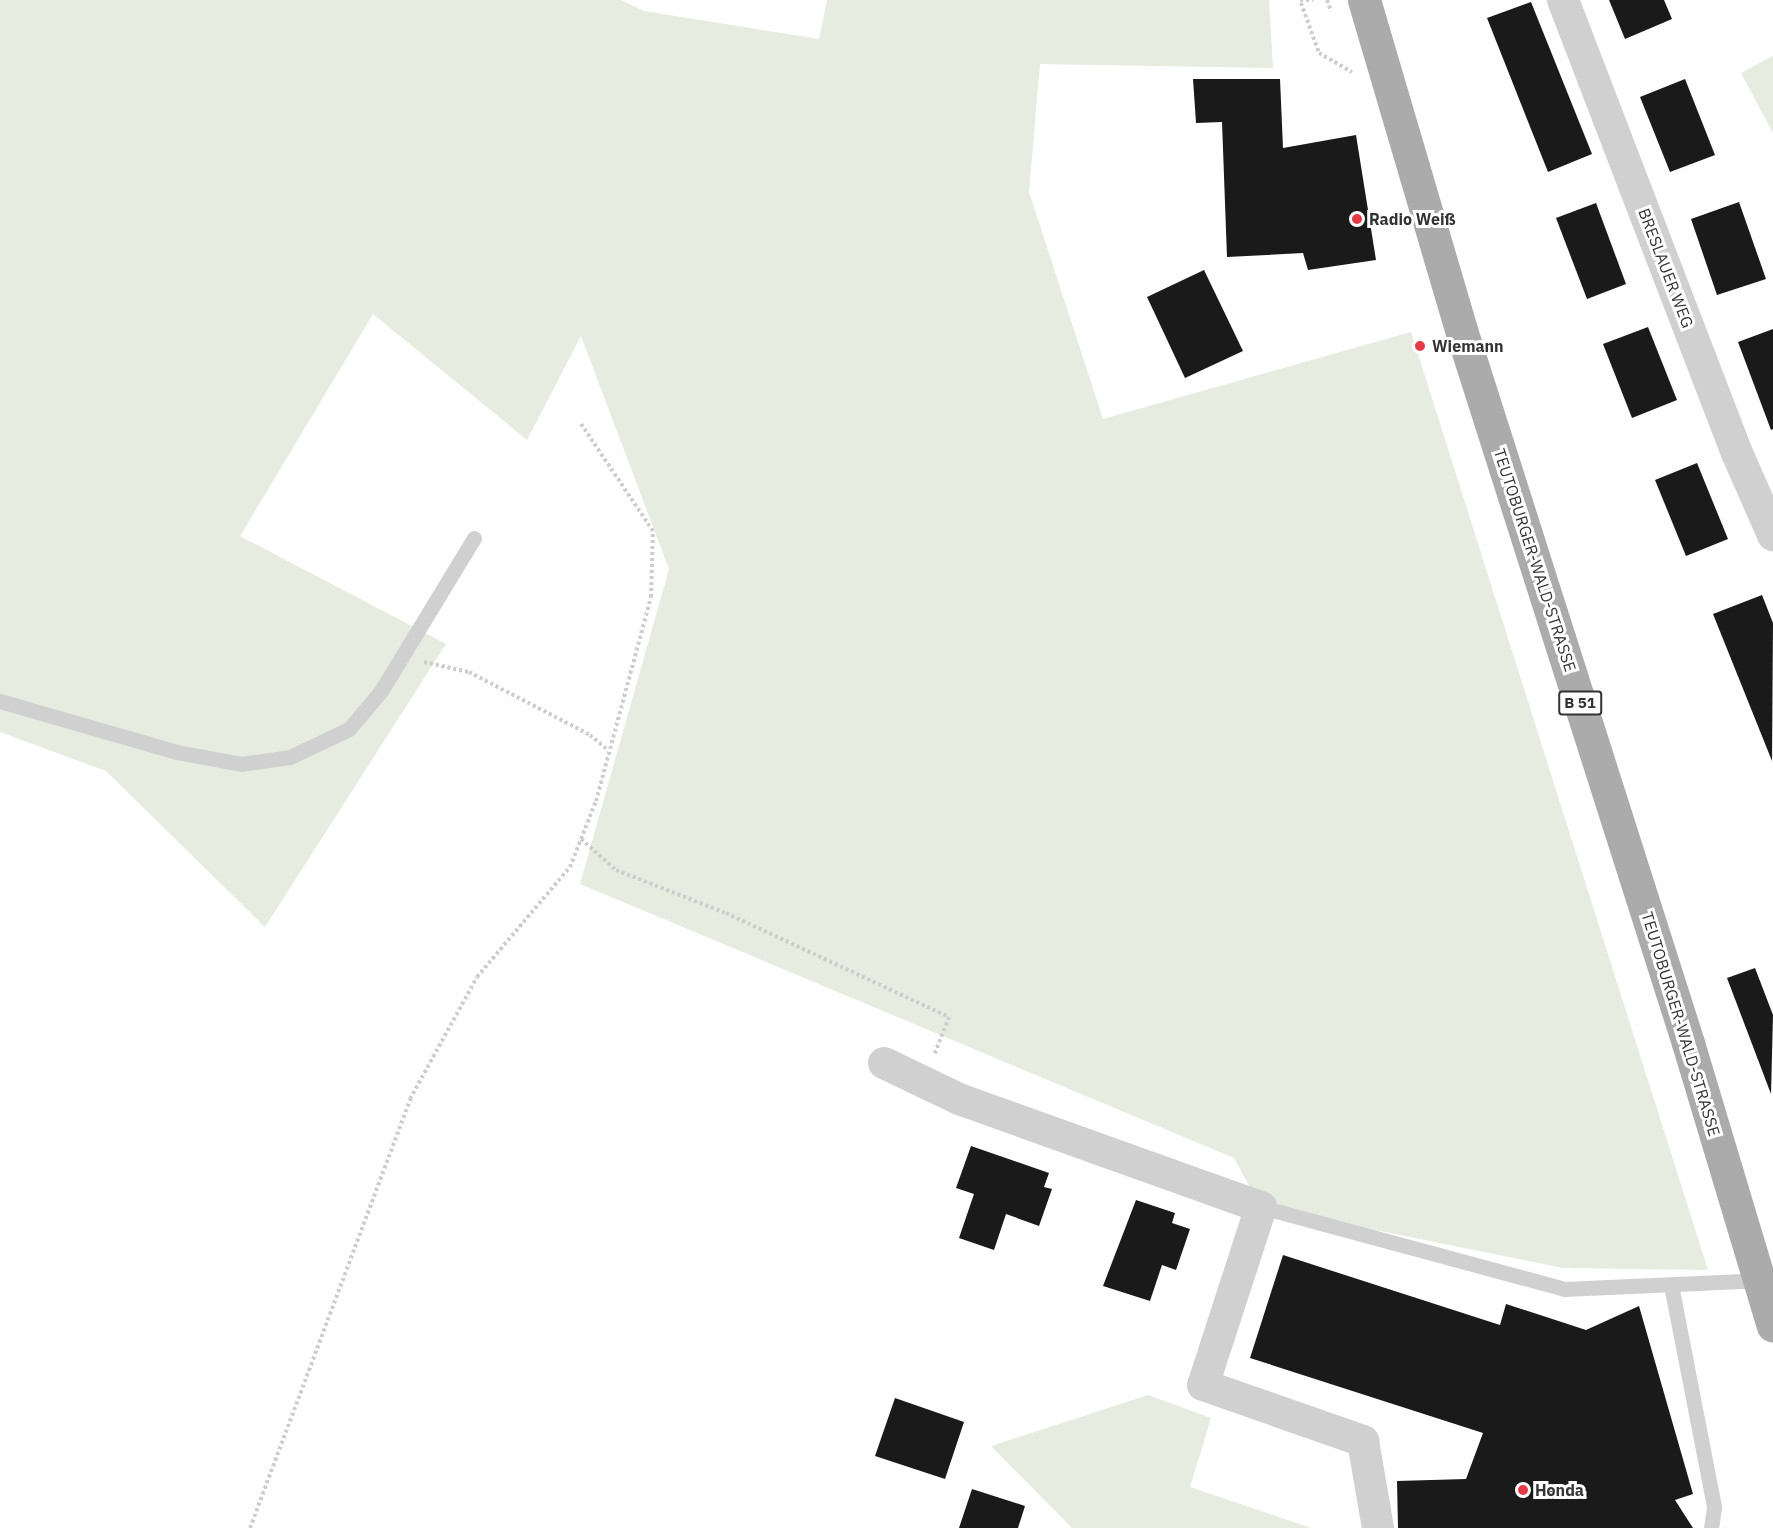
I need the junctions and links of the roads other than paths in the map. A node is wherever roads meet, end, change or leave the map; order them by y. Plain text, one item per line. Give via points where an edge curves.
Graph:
1 (1364, 0) edge
2 (1563, 0) edge
3 (1773, 535) edge
4 (474, 538) dead end
5 (0, 701) edge
6 (884, 1063) dead end
7 (1261, 1207) junction
8 (1759, 1280) junction
9 (1671, 1285) junction
10 (1773, 1326) edge
11 (1378, 1528) edge
12 (1711, 1528) edge

1 - 8 main road, TEUTOBURGER-WALD-STRASSE / B 51 via 1462,333 1688,1043
2 - 3 street, BRESLAUER WEG via 1737,453
4 - 5 lane via 381,691 349,729 290,757 242,764 92,730
6 - 7 street via 959,1099
7 - 9 lane via 1564,1289
7 - 11 street via 1203,1385 1363,1441
8 - 9 lane
8 - 10 main road, TEUTOBURGER-WALD-STRASSE / B 51
9 - 12 lane via 1714,1507

